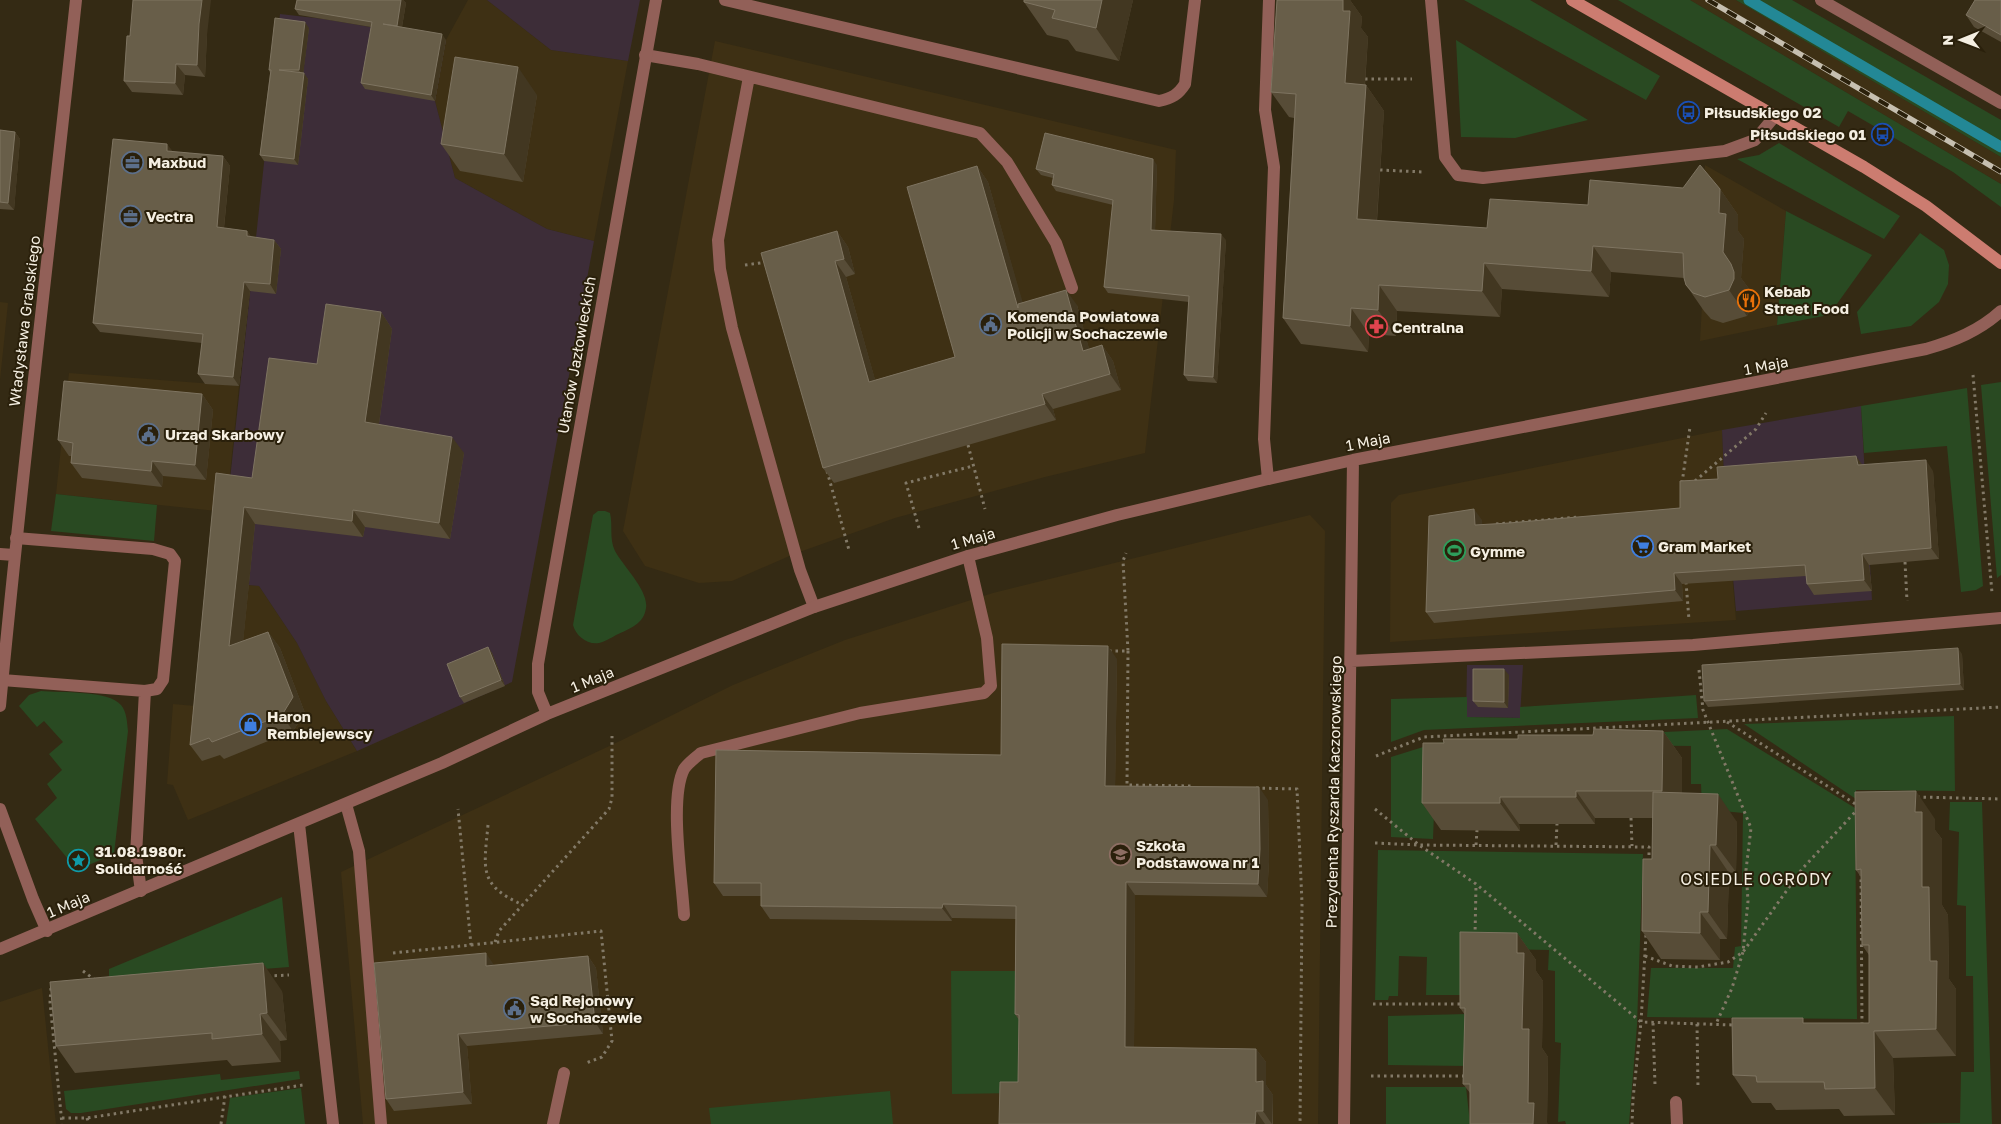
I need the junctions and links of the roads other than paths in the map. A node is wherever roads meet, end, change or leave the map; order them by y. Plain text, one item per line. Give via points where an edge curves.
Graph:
1 (76, 0) edge
2 (656, 0) edge
3 (725, 0) edge
4 (1194, 0) edge
5 (1269, 0) edge
6 (1431, 0) edge
7 (1572, 0) edge
8 (1821, 0) edge
9 (645, 54) junction
10 (749, 77) junction
11 (2001, 103) edge
12 (1775, 116) junction
13 (2001, 263) edge
14 (1072, 288) dead end
15 (2001, 311) edge
16 (1352, 460) junction
17 (1268, 479) junction
18 (16, 538) junction
19 (0, 554) edge
20 (14, 555) junction
21 (968, 556) junction
22 (814, 607) junction
23 (2001, 618) edge
24 (1351, 661) junction
25 (2, 680) junction
26 (145, 691) junction
27 (0, 706) edge
28 (547, 714) junction
29 (346, 804) junction
30 (0, 809) edge
31 (299, 824) junction
32 (141, 891) junction
33 (684, 915) dead end
34 (47, 931) junction
35 (0, 950) edge
36 (564, 1073) road end
37 (1676, 1102) road end
38 (334, 1124) edge
39 (381, 1124) edge
40 (553, 1124) edge
41 (1344, 1124) edge
42 (1676, 1124) edge

1 - 18 street, Władysława Grabskiego
2 - 9 street, Ułanów Jazłowieckich
3 - 4 street via 1159,101 1172,98 1185,84
5 - 17 street via 1265,110 1274,167 1264,439
6 - 12 street via 1444,157 1458,175 1484,178 1725,150 1755,140
7 - 12 main road
8 - 11 street
9 - 10 street
9 - 28 street, Ułanów Jazłowieckich via 538,664 538,692
10 - 14 street via 980,133 1007,162 1056,243
10 - 22 street via 718,240 720,269 732,328 800,570
12 - 13 main road via 1926,206
15 - 16 street, 1 Maja via 1956,340 1926,349
16 - 17 street, 1 Maja
16 - 24 street, Prezydenta Ryszarda Kaczorowskiego
17 - 21 street, 1 Maja via 1117,515
18 - 20 street, Władysława Grabskiego
18 - 26 street via 153,549 170,554 175,561 163,680 157,689
19 - 20 street
20 - 25 street, Władysława Grabskiego
21 - 22 street, 1 Maja
21 - 33 street via 987,638 991,686 984,693 860,713 701,753 685,767 678,787 677,823
22 - 28 street, 1 Maja
23 - 24 street via 1693,645
24 - 41 street, Prezydenta Ryszarda Kaczorowskiego
25 - 26 street
25 - 27 street, Władysława Grabskiego
26 - 32 street via 136,855
28 - 29 street, 1 Maja via 442,764
29 - 31 street, 1 Maja
29 - 39 street via 359,852
30 - 34 street
31 - 32 street, 1 Maja
31 - 38 street
32 - 34 street, 1 Maja
34 - 35 street, 1 Maja
36 - 40 street
37 - 42 street

